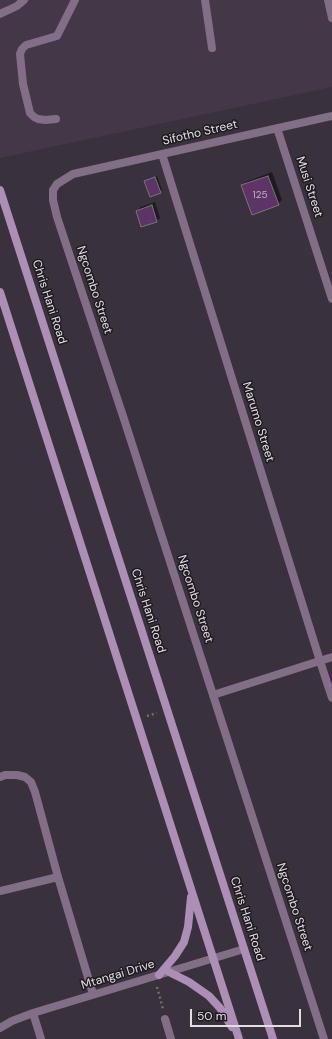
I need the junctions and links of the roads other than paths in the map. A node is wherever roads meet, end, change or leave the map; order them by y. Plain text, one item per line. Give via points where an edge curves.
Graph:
1 (24, 0) edge
2 (75, 0) edge
3 (205, 0) edge
4 (328, 0) edge
5 (0, 14) edge
6 (332, 18) edge
7 (212, 48) dead end
8 (332, 116) edge
9 (56, 119) dead end
10 (277, 128) junction
11 (162, 154) junction
12 (73, 174) joint
13 (0, 190) edge
14 (0, 292) edge
15 (332, 299) edge
16 (332, 657) edge
17 (320, 661) junction
18 (213, 695) junction
19 (332, 698) edge
20 (0, 777) edge
21 (58, 877) junction
22 (0, 891) edge
23 (192, 891) junction
24 (244, 950) junction
25 (213, 959) junction
26 (169, 972) junction
27 (156, 976) junction
28 (93, 994) junction
29 (33, 1013) junction
30 (165, 1019) road end
31 (0, 1028) edge
32 (239, 1037) edge
33 (41, 1039) edge
34 (171, 1039) edge
35 (273, 1039) edge
36 (324, 1039) edge

1 - 5 street
2 - 9 street via 57,36 33,42 22,49 20,54 23,84 30,113 38,119
3 - 7 street
4 - 6 street
8 - 10 street, Sifotho Street
10 - 11 street, Sifotho Street
10 - 15 street, Musi Street
11 - 12 street, Sifotho Street
11 - 17 street, Marumo Street
12 - 18 street, Ngcombo Street via 57,184 53,190 58,217
13 - 24 main road, Chris Hani Road
14 - 23 main road
16 - 17 street
17 - 18 street
17 - 19 street, Marumo Street
18 - 36 street, Ngcombo Street
20 - 21 street via 17,775 31,782
21 - 22 street
21 - 28 street
23 - 25 main road
23 - 27 main road via 184,942
24 - 25 street, Mtangai Drive
24 - 35 main road, Chris Hani Road
25 - 26 street, Mtangai Drive
25 - 32 main road
26 - 27 street, Mtangai Drive
26 - 32 main road via 209,996
27 - 28 street, Mtangai Drive
28 - 29 street, Mtangai Drive
29 - 31 street, Mtangai Drive
29 - 33 street
30 - 34 street

